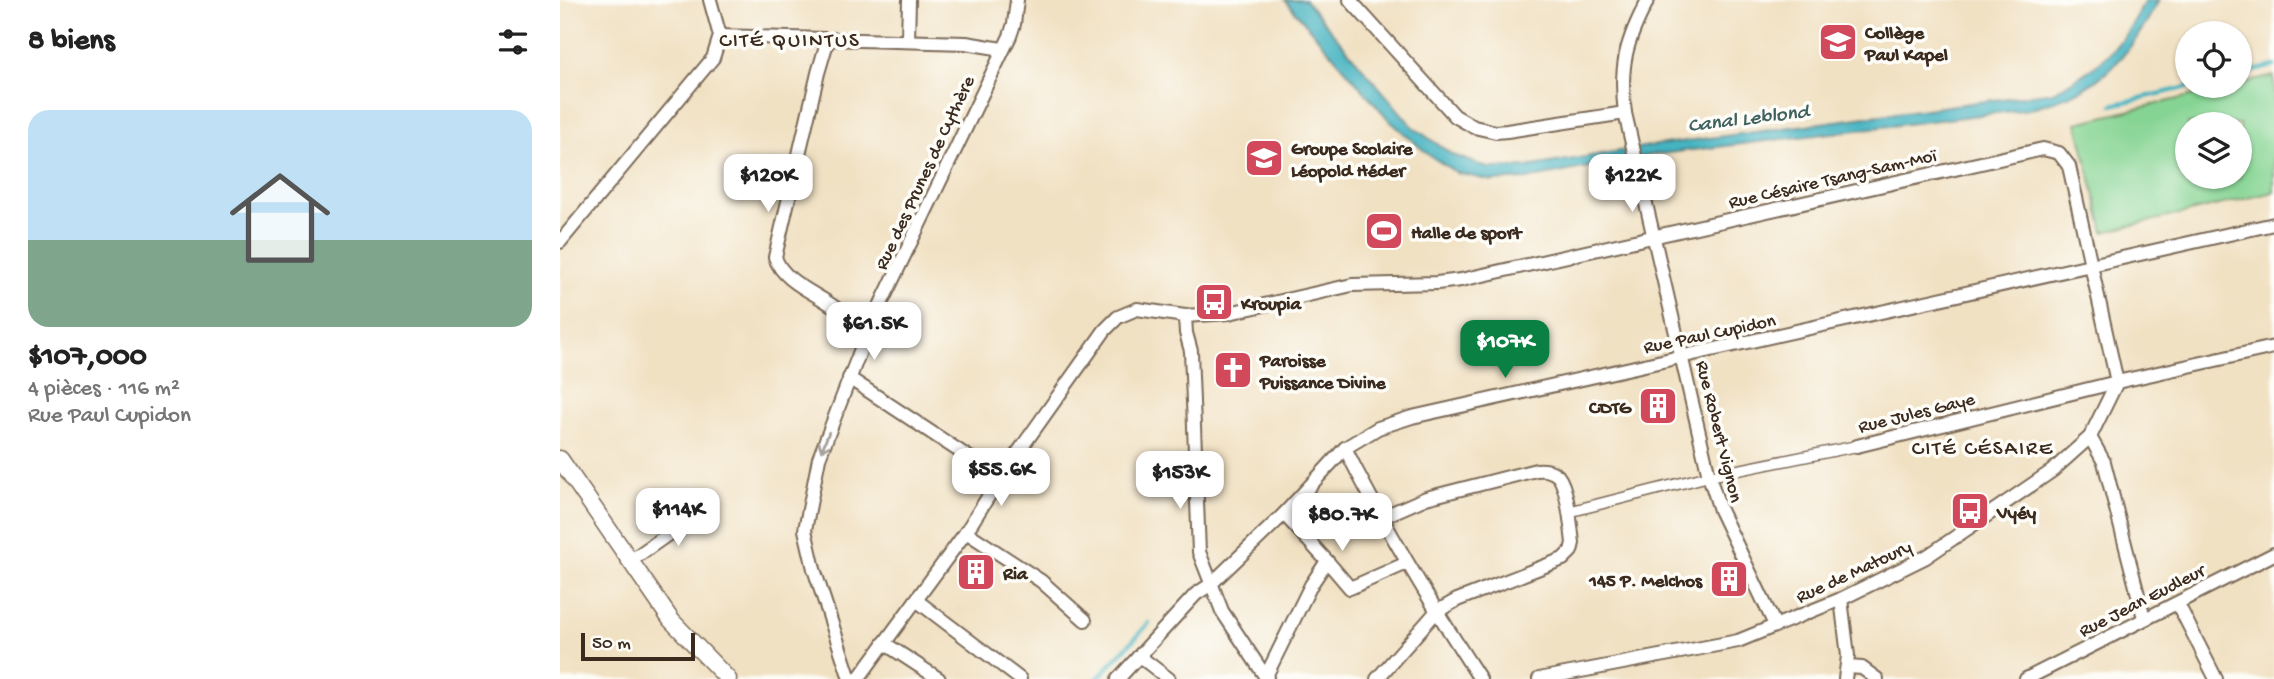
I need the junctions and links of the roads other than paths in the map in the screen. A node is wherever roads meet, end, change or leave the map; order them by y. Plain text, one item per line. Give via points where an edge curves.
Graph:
1 (710, 0) edge
2 (909, 0) edge
3 (1017, 0) edge
4 (1350, 0) edge
5 (1648, 0) edge
6 (720, 36) junction
7 (828, 38) junction
8 (908, 41) junction
9 (1002, 49) junction
10 (1625, 113) junction
11 (2274, 224) edge
12 (1654, 237) junction
13 (560, 242) edge
14 (2091, 266) junction
15 (1185, 316) junction
16 (867, 333) junction
17 (2274, 348) edge
18 (1683, 357) junction
19 (849, 378) junction
20 (2117, 382) junction
21 (2090, 437) junction
22 (1857, 446) joint
23 (1345, 448) junction
24 (563, 469) edge
25 (1709, 476) junction
26 (1000, 478) junction
27 (707, 507) dead end
28 (1568, 512) junction
29 (1284, 514) junction
30 (1380, 518) junction
31 (966, 532) junction
32 (2274, 554) edge
33 (630, 561) junction
34 (1327, 561) junction
35 (1407, 563) junction
36 (1210, 585) junction
37 (1841, 599) junction
38 (916, 600) junction
39 (2178, 604) junction
40 (1436, 612) junction
41 (2144, 618) junction
42 (1085, 620) dead end
43 (1775, 625) junction
44 (884, 643) junction
45 (1139, 656) junction
46 (1847, 673) edge
47 (1569, 676) edge
48 (1267, 678) edge
49 (728, 679) edge
50 (850, 679) edge
51 (858, 679) edge
52 (939, 679) edge
53 (1020, 679) edge
54 (1118, 679) edge
55 (1169, 679) edge
56 (1377, 679) edge
57 (1480, 679) edge
58 (1539, 679) edge
59 (1877, 679) edge
60 (2026, 679) edge
61 (2216, 679) edge

1 - 6 street
2 - 8 street
3 - 9 street, Rue des Prunes de Cythère via 1014,24
4 - 10 street via 1455,116 1474,127 1507,131
5 - 10 street, Rue Robert Vignon via 1626,47 1622,67
6 - 7 street
6 - 13 street via 713,58
7 - 8 street
7 - 16 street via 775,257 777,265 793,279
8 - 9 street
9 - 16 street, Rue des Prunes de Cythère
10 - 12 street, Rue Robert Vignon
11 - 14 street, Rue Paul Cupidon
12 - 14 street, Rue Césaire Tsang-Sam-Moï via 2043,149 2059,153 2068,166
12 - 15 street, Rue Césaire Tsang-Sam-Moï via 1461,280 1352,285 1229,313
12 - 18 street, Rue Robert Vignon
14 - 18 street, Rue Paul Cupidon
14 - 20 street
15 - 26 street, Rue Césaire Tsang-Sam-Moï via 1137,309 1118,317
15 - 36 street via 1191,351 1197,538
16 - 19 street, Rue des Prunes de Cythère
17 - 20 street, Rue Jules Gaye
18 - 23 street, Rue Paul Cupidon via 1412,417 1378,428
18 - 25 street, Rue Robert Vignon
19 - 26 street
19 -> 50 street, Rue des Prunes de Cythère via 819,458 805,530
20 - 21 street, Rue de Matoury
20 - 22 street, Rue Jules Gaye
21 - 37 street, Rue de Matoury via 2052,471 1926,557
21 - 41 street via 2104,462
22 - 25 street, Rue Jules Gaye
23 - 29 street, Rue Paul Cupidon
23 - 30 street
24 - 33 street
25 - 28 street, Rue Jules Gaye
25 - 43 street, Rue Robert Vignon via 1720,510
26 - 31 street
27 - 33 street
28 - 30 street via 1559,477 1536,470 1426,498
28 - 40 street via 1573,543 1568,555
29 - 34 street
29 - 36 street, Rue Paul Cupidon
30 - 35 street
31 - 38 street
31 - 42 street via 1041,581
32 - 39 street, Rue Jean Eudleur
33 - 49 street via 671,620
34 - 35 street via 1350,589
34 - 48 street
35 - 40 street
36 - 45 street, Rue Paul Cupidon via 1196,594
36 - 48 street
37 - 43 street, Rue de Matoury
37 - 46 street
38 - 44 street
38 - 53 street
39 - 41 street, Rue Jean Eudleur
39 - 61 street
40 - 56 street
40 - 57 street
41 - 60 street, Rue Jean Eudleur
43 - 47 street, Rue de Matoury via 1738,641
44 - 51 street
44 - 52 street
45 - 54 street, Rue Paul Cupidon
45 - 55 street
46 - 59 street via 1862,668
47 - 58 street, Rue de Matoury

